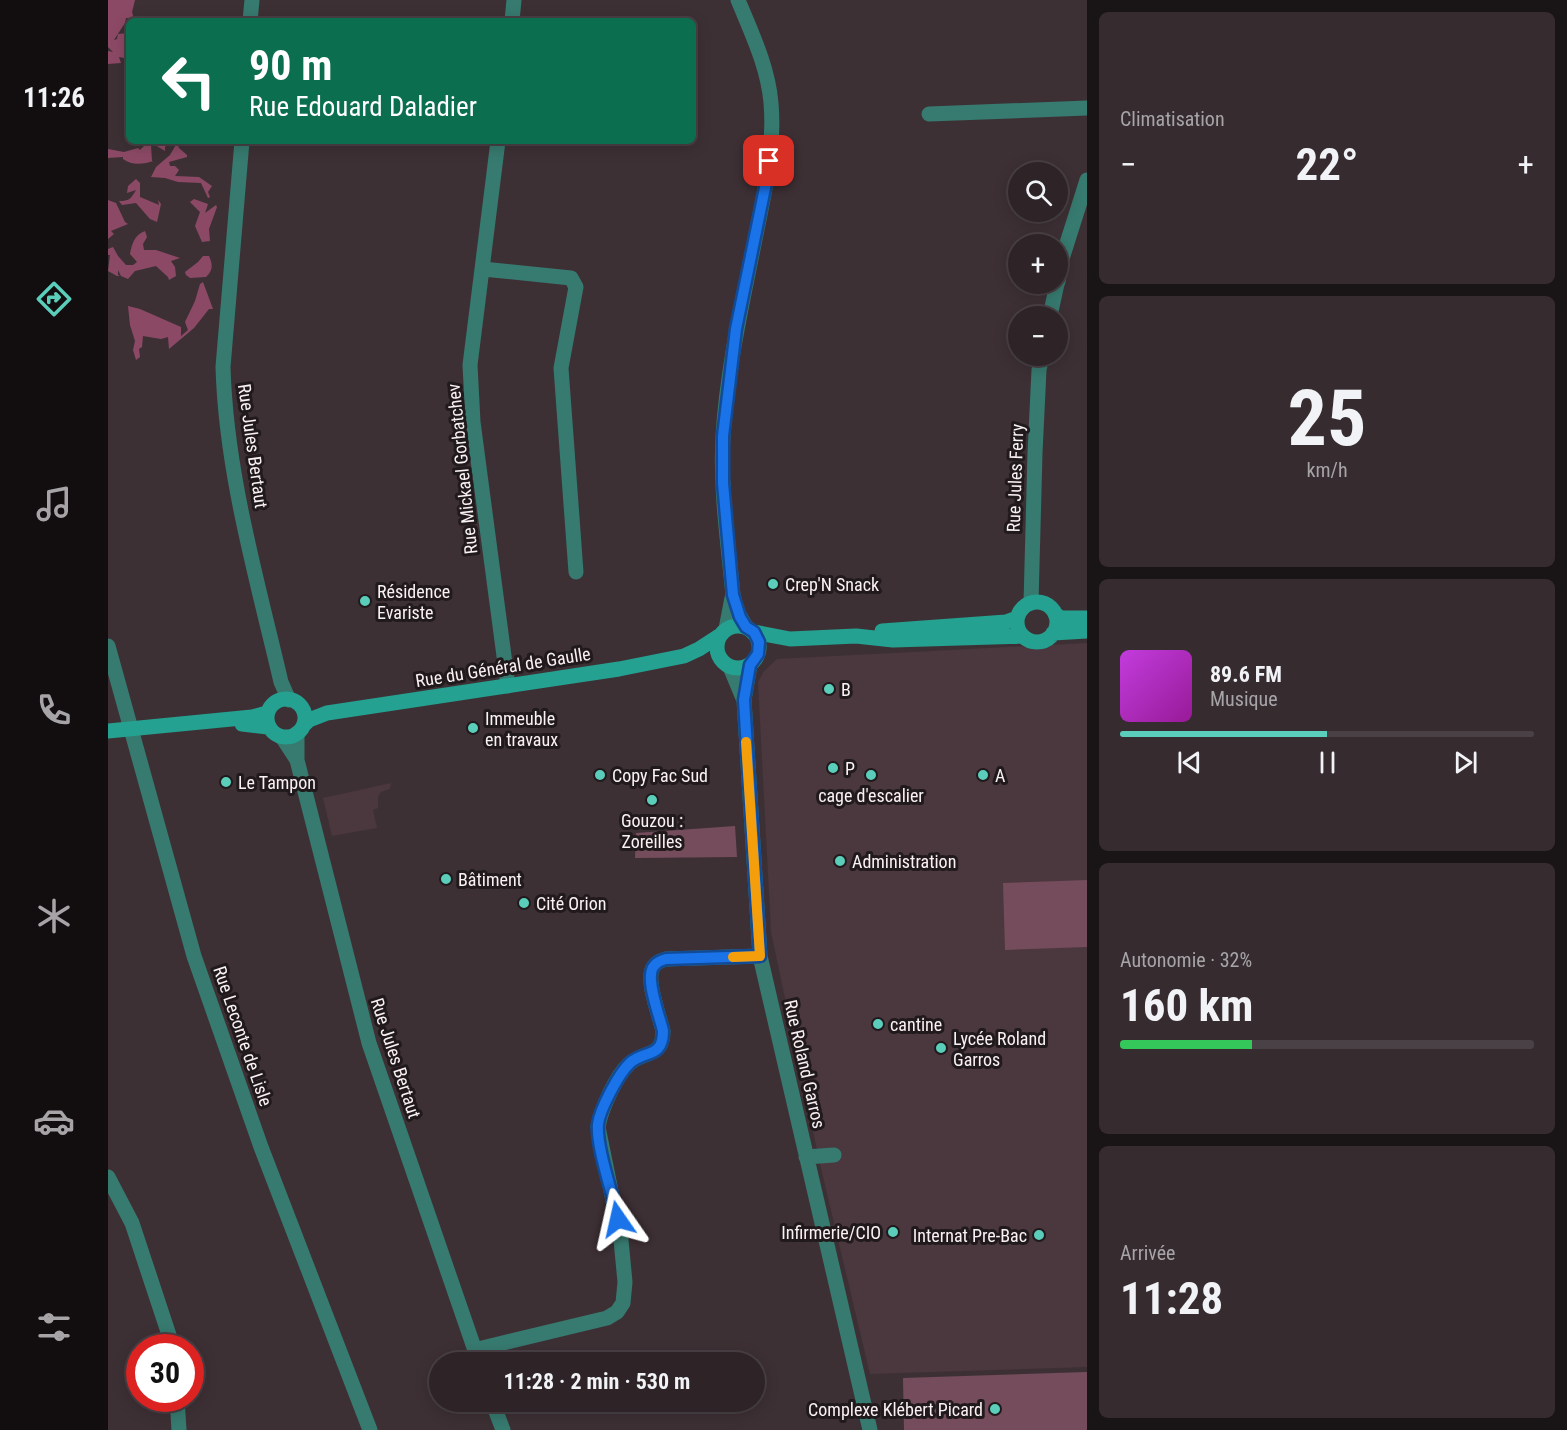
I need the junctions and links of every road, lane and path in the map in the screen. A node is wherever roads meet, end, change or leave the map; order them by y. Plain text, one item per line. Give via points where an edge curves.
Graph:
1 (252, 0) edge
2 (514, 0) edge
3 (738, 0) edge
4 (250, 18) edge
5 (512, 18) edge
6 (1087, 108) edge
7 (929, 114) dead end
8 (242, 144) edge
9 (498, 144) edge
10 (1087, 180) edge
11 (1068, 240) edge
12 (483, 269) junction
13 (1041, 366) edge
14 (576, 572) dead end
15 (733, 595) junction
16 (1030, 603) junction
17 (1055, 614) junction
18 (1017, 618) junction
19 (1087, 618) edge
20 (750, 629) junction
21 (1087, 631) edge
22 (723, 632) junction
23 (1053, 633) junction
24 (856, 636) junction
25 (1023, 636) junction
26 (790, 639) junction
27 (108, 646) edge
28 (684, 656) junction
29 (754, 659) junction
30 (724, 662) junction
31 (508, 686) junction
32 (744, 700) junction
33 (281, 710) junction
34 (327, 713) junction
35 (139, 728) junction
36 (109, 731) edge
37 (294, 732) junction
38 (760, 956) junction
39 (834, 1155) dead end
40 (806, 1157) junction
41 (108, 1177) edge
42 (169, 1334) edge
43 (476, 1352) edge
44 (491, 1352) edge
45 (178, 1412) edge
46 (496, 1412) edge
47 (179, 1430) edge
48 (370, 1430) edge
49 (503, 1430) edge
50 (870, 1430) edge

1 - 4 street
2 - 5 street
3 - 15 street via 765,67 772,138 736,329 723,436
6 - 7 street
8 - 33 street, Rue Jules Bertaut via 223,367 224,396 240,503 281,682
9 - 12 street, Rue Mickael Gorbatchev
10 - 11 street
12 - 14 street via 571,279 576,287 561,368
12 - 31 street, Rue Mickael Gorbatchev via 470,365 473,422
13 - 16 street, Rue Jules Ferry
15 - 20 street via 737,611
15 - 22 street
16 - 17 main road via 1047,605
16 - 18 main road
17 - 19 main road via 1061,618
17 - 23 main road
18 - 24 main road
18 - 25 main road
20 - 22 main road via 736,625
20 - 26 main road
20 - 29 main road via 759,642
21 - 23 main road
22 - 28 main road, Rue du Général de Gaulle
22 - 30 main road via 716,647
23 - 25 main road via 1035,642
24 - 25 main road via 893,640
24 - 26 main road
26 - 29 main road
27 - 35 street, Rue Leconte de Lisle
28 - 30 main road, Rue du Général de Gaulle
28 - 31 main road, Rue du Général de Gaulle
29 - 30 main road via 744,668
29 - 32 street, Rue Roland Garros
30 - 32 street, Rue Roland Garros
31 - 34 main road, Rue du Général de Gaulle
32 - 38 street, Rue Roland Garros
33 - 34 main road, Rue du Général de Gaulle
33 - 35 main road, Rue du Général de Gaulle via 252,717
33 - 37 main road via 305,719
33 - 37 main road via 272,732
34 - 37 main road, Rue du Général de Gaulle
35 - 36 main road, Rue du Général de Gaulle
35 - 48 street, Rue Leconte de Lisle via 194,956 261,1147
37 - 43 street, Rue Jules Bertaut via 297,760 369,1043
38 - 40 street, Rue Roland Garros
38 - 44 street via 666,959 653,966 651,986 663,1038 657,1050 635,1059 620,1075 598,1126 621,1240 623,1303 607,1318
39 - 40 street
40 - 50 street, Rue Roland Garros
41 - 42 street via 132,1223
45 - 47 street
46 - 49 street

